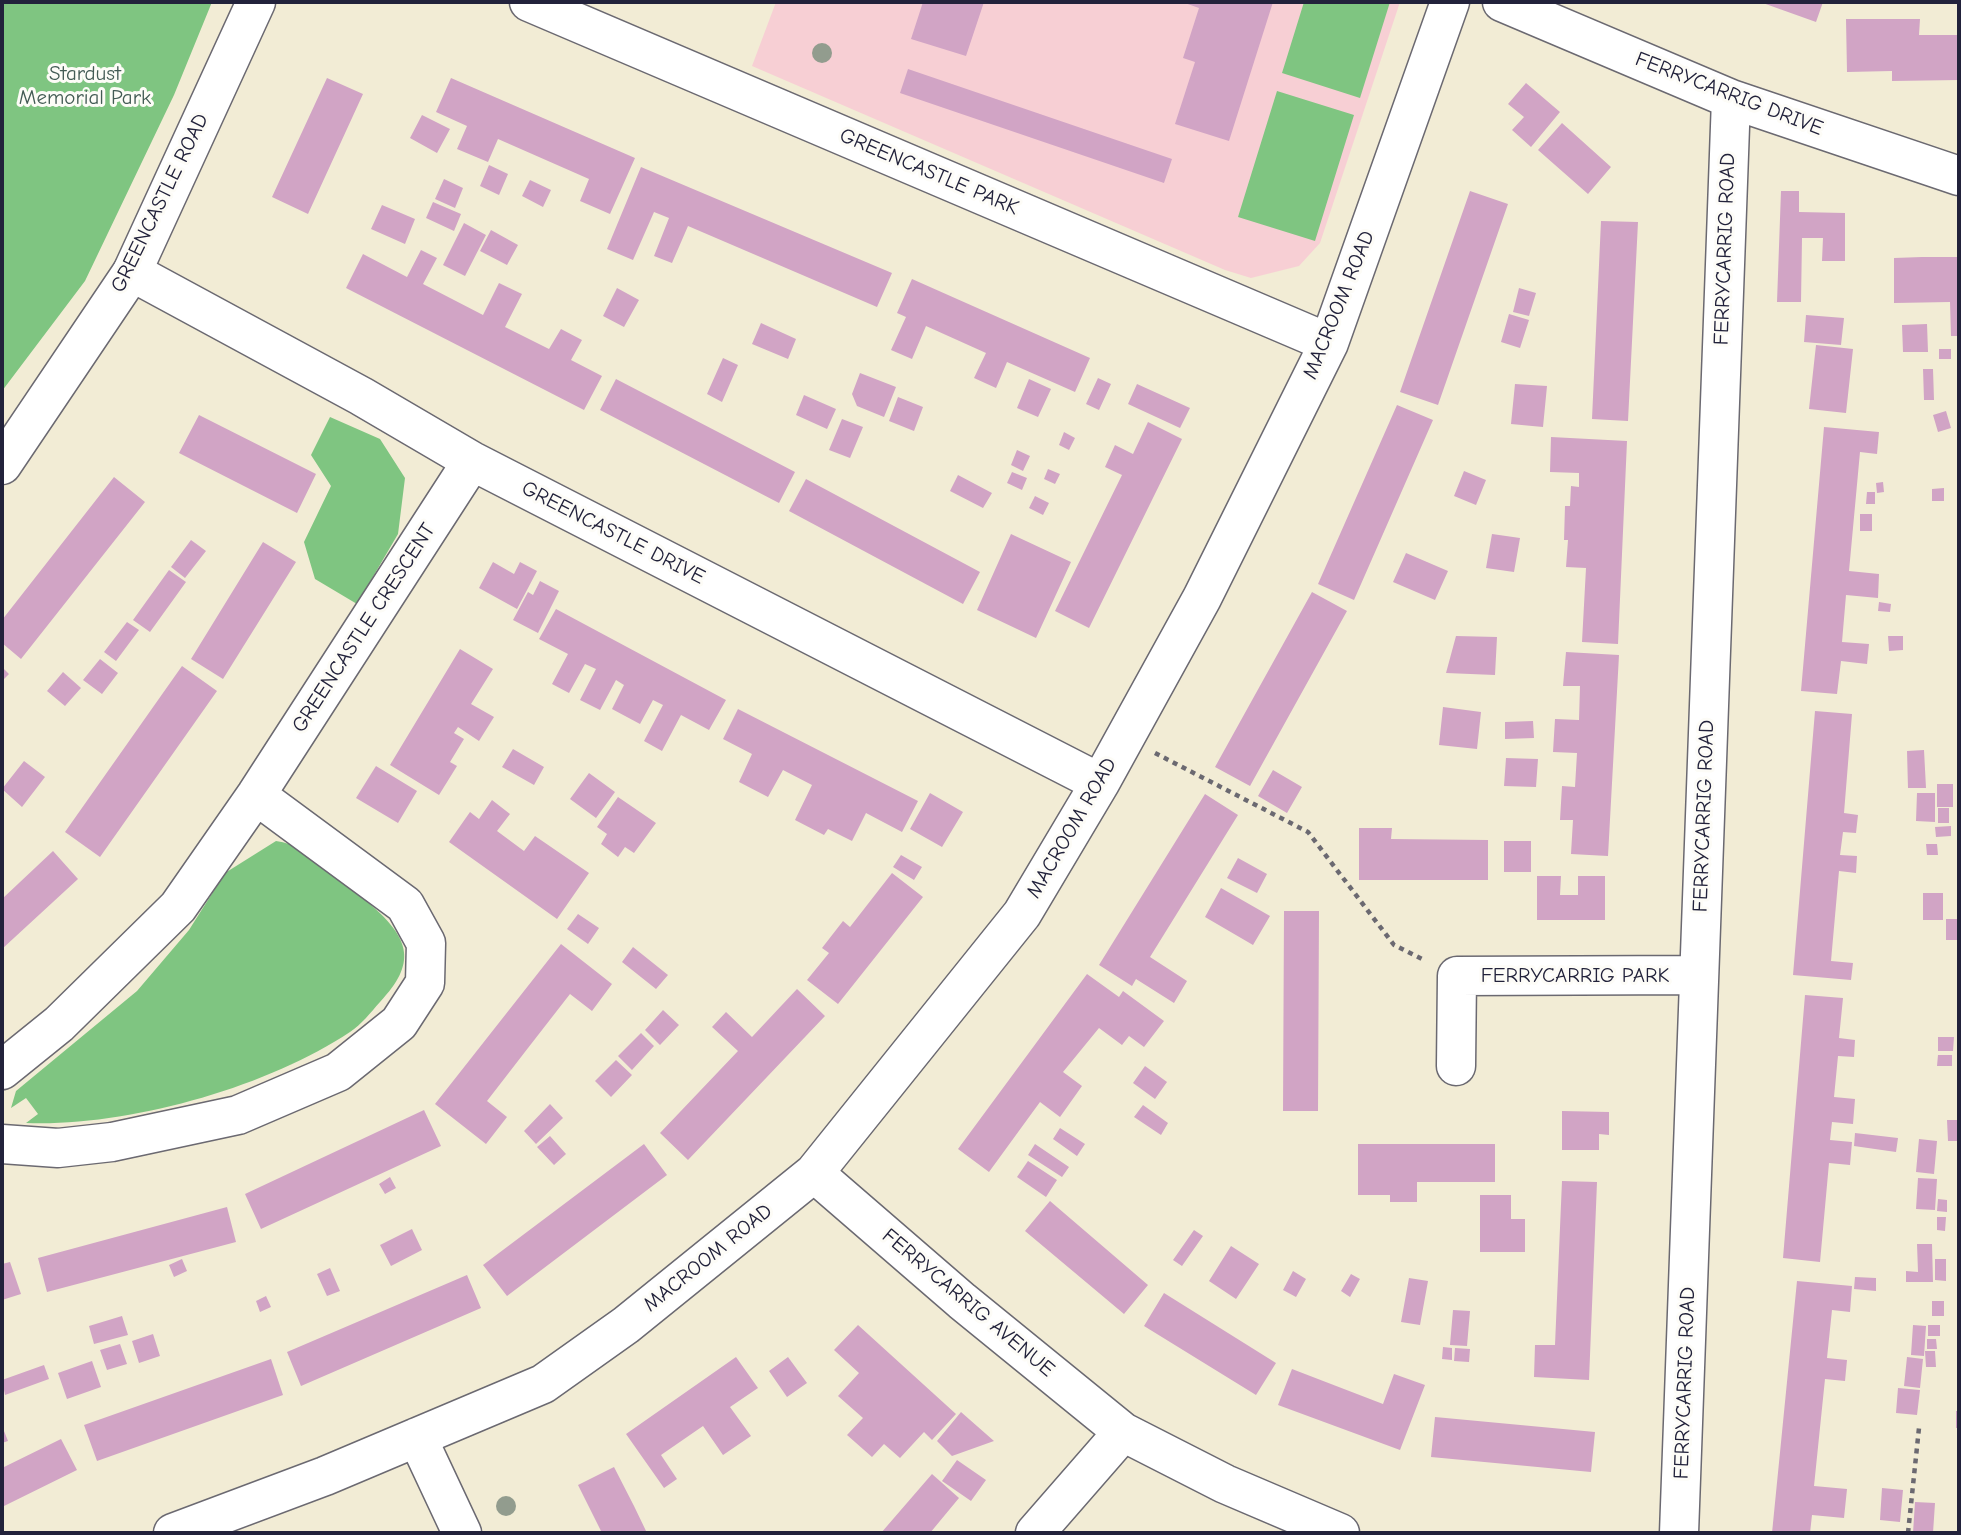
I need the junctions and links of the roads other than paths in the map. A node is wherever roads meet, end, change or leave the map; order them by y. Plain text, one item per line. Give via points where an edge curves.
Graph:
1 (256, 2) edge
2 (529, 2) edge
3 (1450, 2) edge
4 (1502, 2) edge
5 (1731, 99) junction
6 (1959, 176) edge
7 (132, 272) junction
8 (1329, 343) junction
9 (472, 461) junction
10 (2, 465) edge
11 (1100, 783) junction
12 (256, 795) junction
13 (1699, 975) junction
14 (1456, 1066) dead end
15 (2, 1070) edge
16 (2, 1144) edge
17 (814, 1172) junction
18 (1123, 1432) junction
19 (417, 1437) junction
20 (173, 1533) edge
21 (462, 1533) edge
22 (1035, 1533) edge
23 (1340, 1533) edge
24 (1679, 1533) edge

1 - 7 street, GREENCASTLE ROAD
2 - 8 street, GREENCASTLE PARK
3 - 8 street, MACROOM ROAD
4 - 5 street, FERRYCARRIG DRIVE
5 - 6 street, FERRYCARRIG DRIVE
5 - 13 street, FERRYCARRIG ROAD
7 - 9 street, GREENCASTLE DRIVE
7 - 10 street, GREENCASTLE ROAD
8 - 11 street, MACROOM ROAD via 1202,598
9 - 11 street, GREENCASTLE DRIVE
9 - 12 street, GREENCASTLE CRESCENT
11 - 17 street, MACROOM ROAD via 1021,914
12 - 15 street, GREENCASTLE CRESCENT via 178,907 60,1024
12 - 16 street via 405,905 426,943 425,983 399,1023 338,1072 237,1115 112,1142 58,1148
13 - 14 street, FERRYCARRIG PARK via 1457,976
13 - 24 street, FERRYCARRIG ROAD
17 - 18 street, FERRYCARRIG AVENUE
17 - 19 street, MACROOM ROAD via 626,1325 543,1384
18 - 22 street
18 - 23 street, FERRYCARRIG AVENUE via 1225,1484
19 - 20 street, MACROOM ROAD
19 - 21 street

